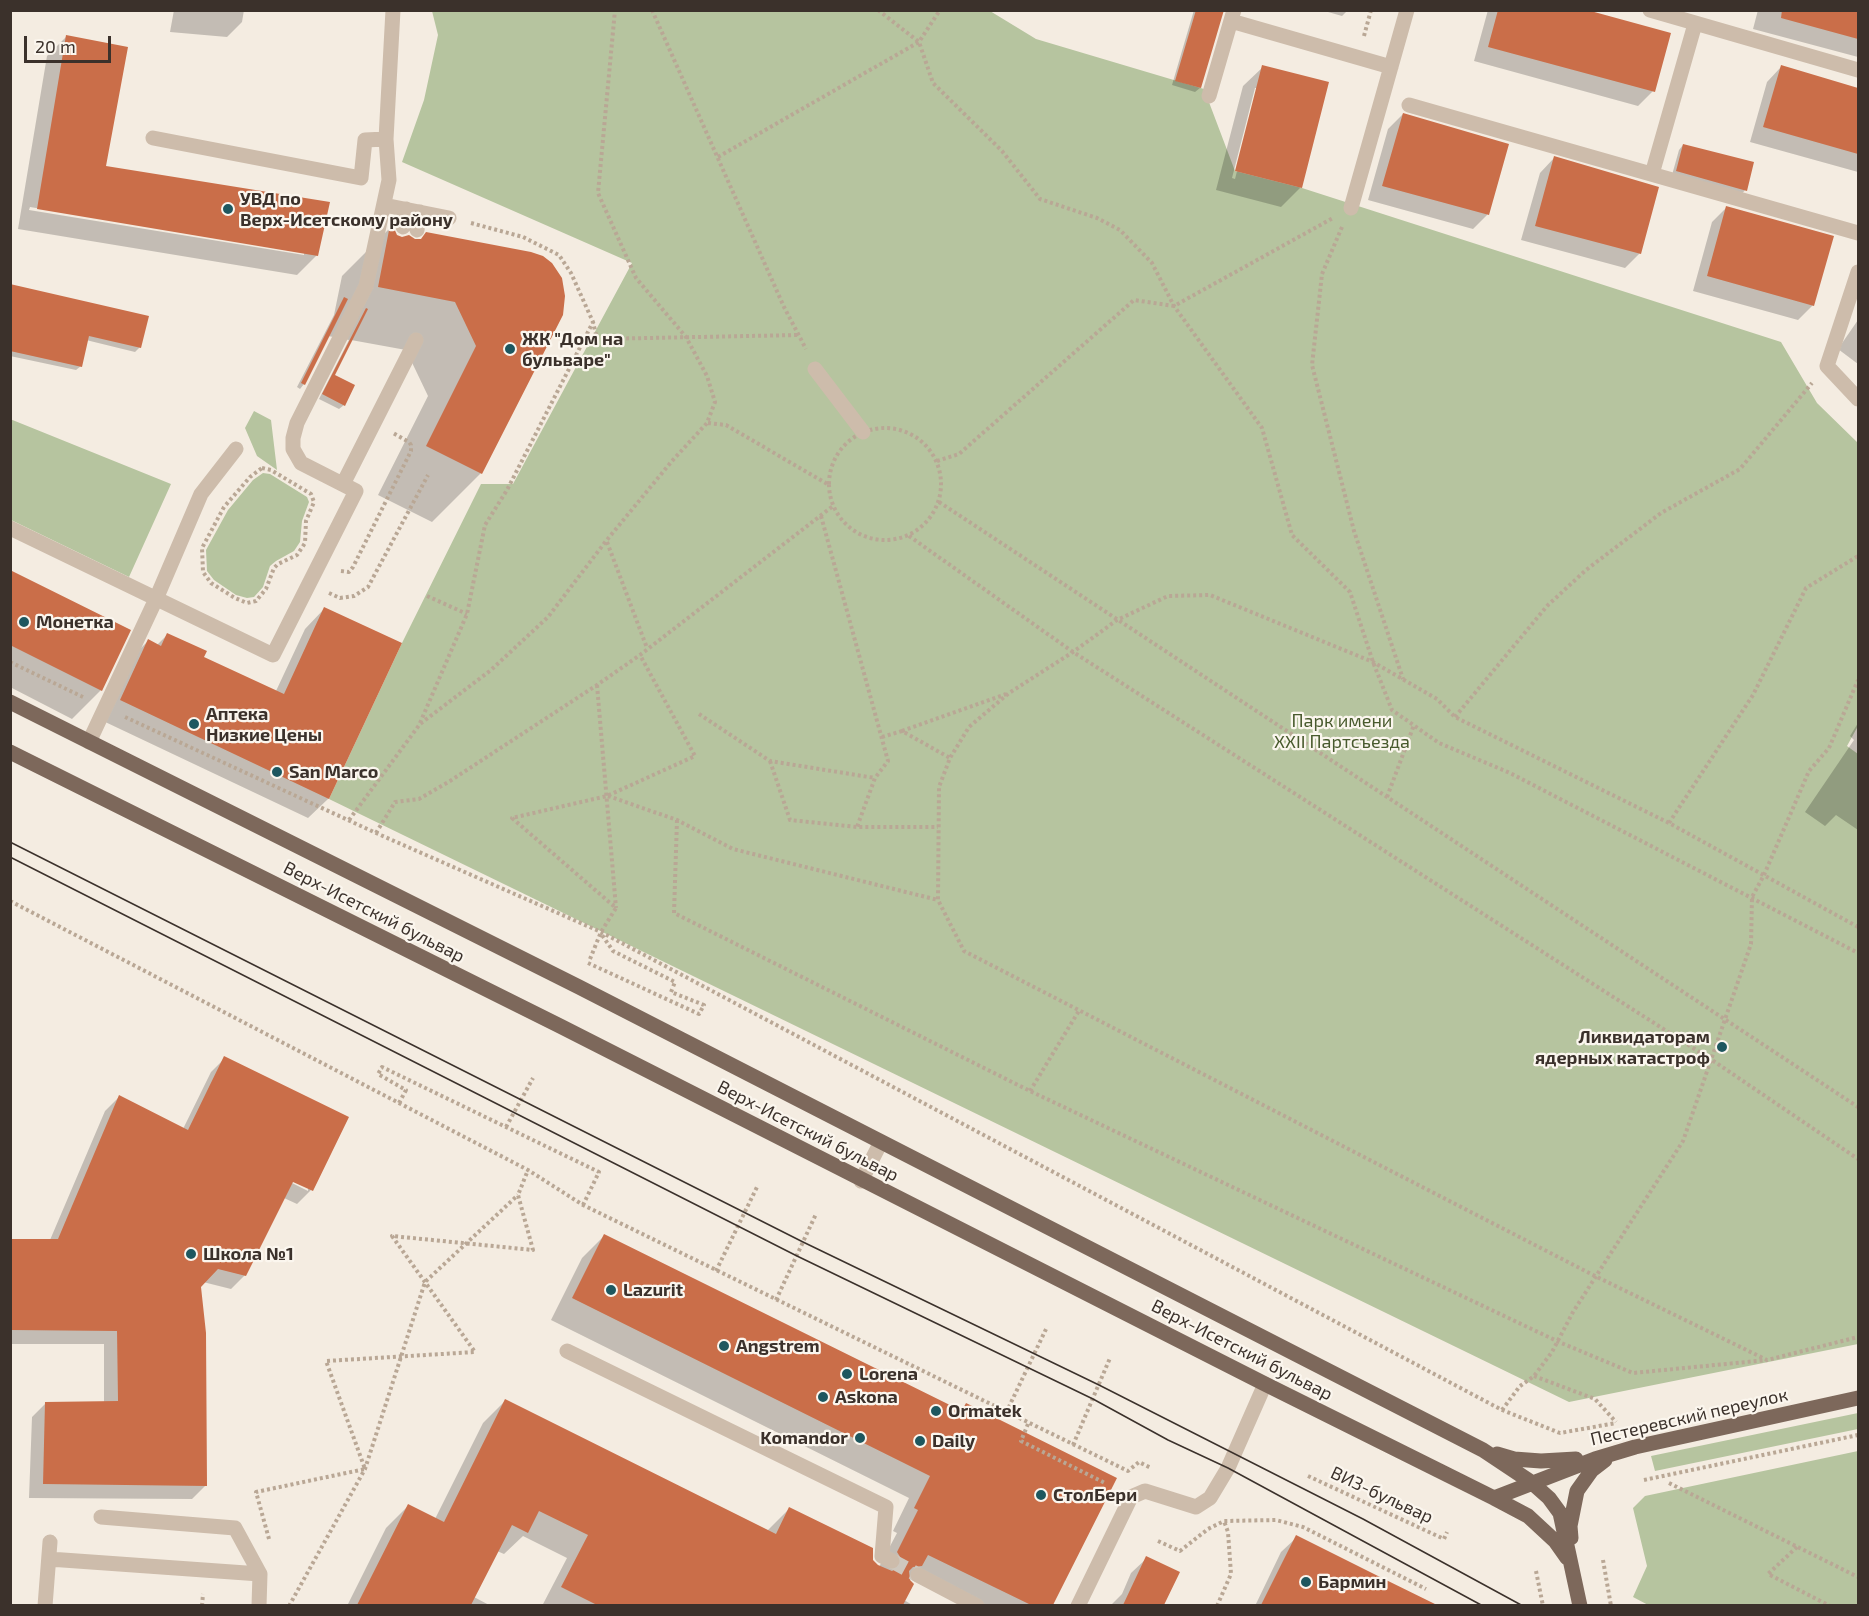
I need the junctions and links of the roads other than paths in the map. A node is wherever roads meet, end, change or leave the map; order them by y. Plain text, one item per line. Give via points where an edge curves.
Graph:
1 (393, 10) edge
2 (1407, 10) edge
3 (1650, 10) edge
4 (1232, 16) edge
5 (1695, 24) junction
6 (1391, 67) junction
7 (1858, 70) edge
8 (1209, 96) dead end
9 (1409, 105) dead end
10 (153, 138) dead end
11 (386, 139) junction
12 (1652, 174) junction
13 (384, 205) junction
14 (1351, 207) road end
15 (413, 210) junction
16 (449, 218) road end
17 (410, 229) dead end
18 (1858, 233) edge
19 (1858, 272) edge
20 (416, 340) dead end
21 (815, 369) dead end
22 (1858, 399) edge
23 (863, 432) road end
24 (237, 449) dead end
25 (343, 484) junction
26 (10, 528) edge
27 (156, 599) junction
28 (10, 702) edge
29 (89, 742) junction
30 (10, 752) edge
31 (880, 1142) junction
32 (861, 1181) junction
33 (567, 1350) dead end
34 (1265, 1384) junction
35 (1858, 1398) edge
36 (1483, 1450) junction
37 (1615, 1453) junction
38 (1531, 1482) junction
39 (1494, 1497) junction
40 (101, 1517) dead end
41 (50, 1542) dead end
42 (49, 1559) junction
43 (892, 1561) tunnel mouth
44 (1572, 1565) junction
45 (260, 1574) junction
46 (918, 1575) tunnel mouth
47 (45, 1605) edge
48 (259, 1605) edge
49 (977, 1605) edge
50 (1078, 1605) edge
51 (1580, 1605) edge

1 - 11 street
2 - 6 street
3 - 5 street
4 - 6 street
4 - 8 street
5 - 7 street
5 - 12 street
6 - 14 street
9 - 12 street
10 - 11 street via 361,178 365,140
11 - 13 street via 389,180
12 - 18 street
13 - 15 street
13 - 25 street via 366,286 292,438 301,463
15 - 16 street
15 - 17 street
19 - 22 street via 1827,366
20 - 25 street
21 - 23 street
24 - 27 street via 201,494
25 - 27 street via 356,491 273,655
26 - 27 street
27 - 29 street
28 - 29 main road, Верх-Исетский бульвар
29 - 31 main road, Верх-Исетский бульвар
30 - 32 main road, Верх-Исетский бульвар
31 - 32 street
31 - 36 main road, Верх-Исетский бульвар
32 - 34 main road, Верх-Исетский бульвар
33 - 43 street via 886,1507 882,1556
34 - 39 main road, Верх-Исетский бульвар
34 - 50 street via 1228,1468 1209,1498 1196,1507 1145,1491 1131,1497
35 - 37 main road, Пестеревский переулок
36 - 37 main road via 1514,1459 1541,1461
36 - 38 main road, Верх-Исетский бульвар
37 - 38 main road, Пестеревский переулок
37 - 44 main road via 1592,1470 1577,1491 1570,1526
38 - 39 main road, Пестеревский переулок
38 - 44 main road, Верх-Исетский бульвар via 1560,1513
39 - 44 main road, Верх-Исетский бульвар via 1528,1515 1555,1541
40 - 45 street via 235,1528
41 - 42 street
42 - 45 street
42 - 47 street
44 - 51 main road
45 - 48 street
46 - 49 street

